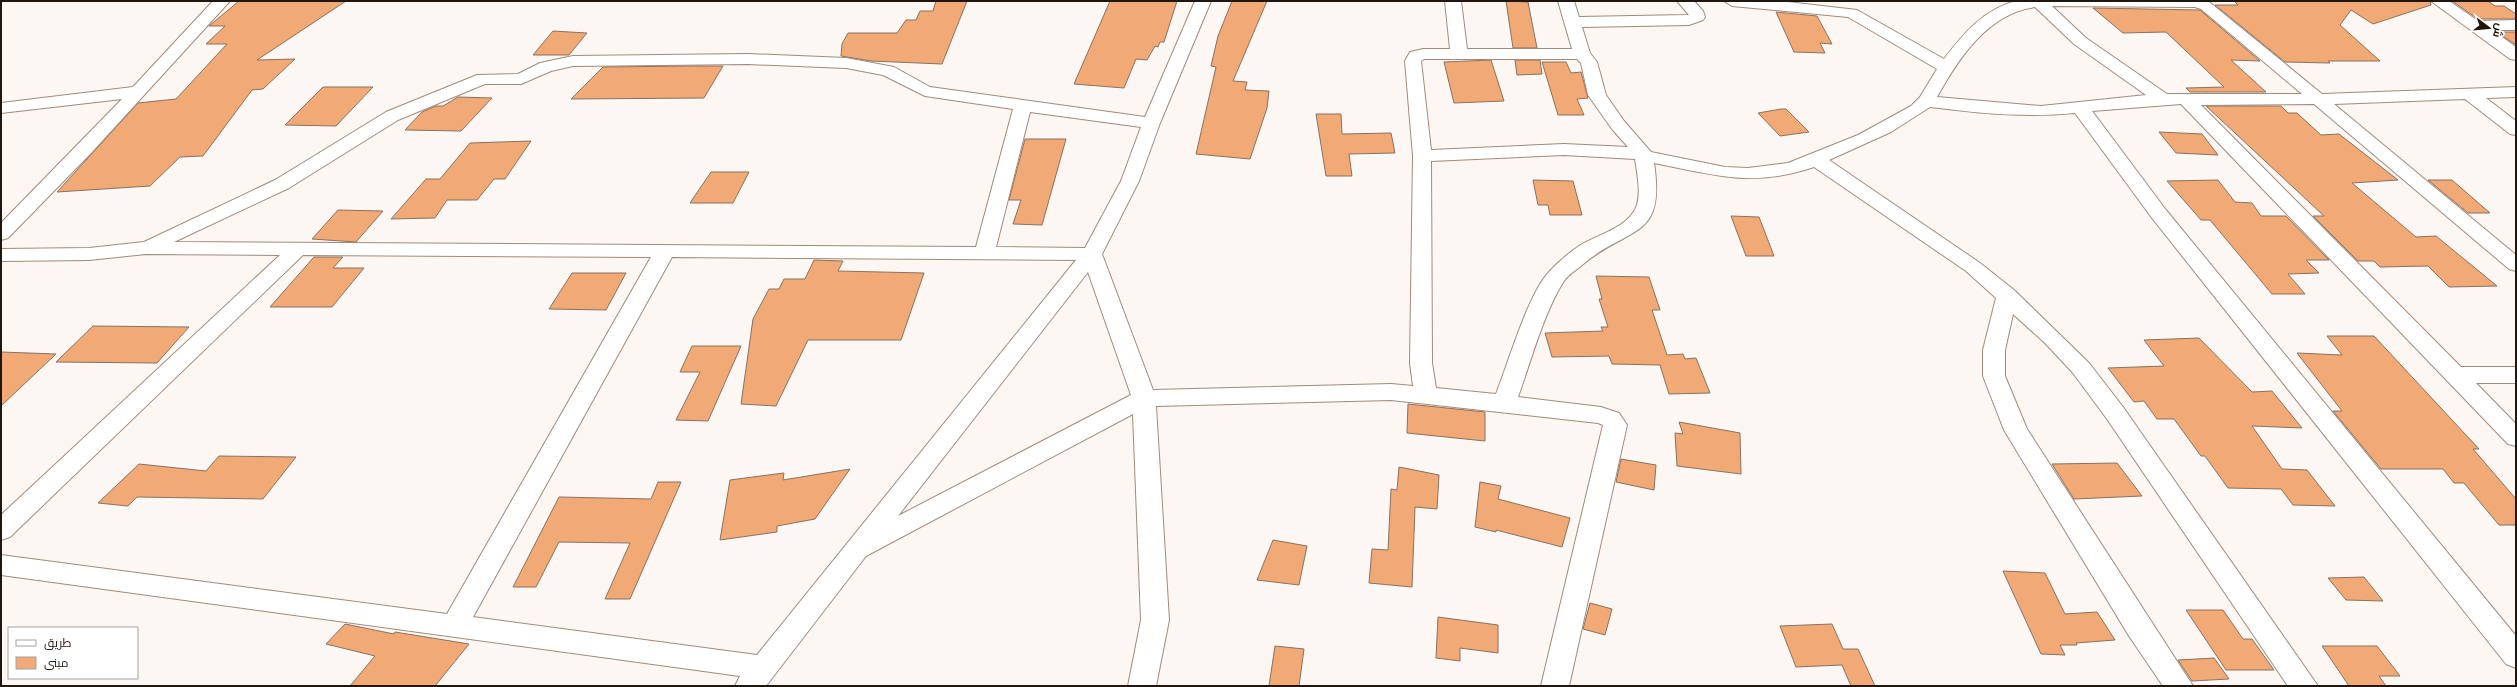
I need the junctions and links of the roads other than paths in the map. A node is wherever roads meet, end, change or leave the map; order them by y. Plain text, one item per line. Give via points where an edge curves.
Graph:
1 (222, 1) edge
2 (1203, 1) edge
3 (1454, 1) edge
4 (1566, 1) edge
5 (1685, 1) edge
6 (1732, 1) edge
7 (2038, 1) edge
8 (2439, 1) edge
9 (1572, 22) junction
10 (2516, 25) edge
11 (2476, 26) junction
12 (1459, 54) junction
13 (1582, 54) junction
14 (2516, 55) edge
15 (1947, 68) junction
16 (135, 92) junction
17 (2516, 92) edge
18 (2471, 94) junction
19 (2316, 98) junction
20 (2163, 99) junction
21 (2187, 100) junction
22 (1926, 101) junction
23 (1023, 105) junction
24 (1, 108) edge
25 (2080, 108) junction
26 (1150, 123) junction
27 (2516, 130) edge
28 (1643, 153) junction
29 (1422, 156) junction
30 (1815, 159) junction
31 (1, 234) edge
32 (146, 248) junction
33 (298, 249) junction
34 (664, 253) junction
35 (984, 254) junction
36 (1092, 254) junction
37 (1, 255) edge
38 (2516, 265) edge
39 (2007, 295) junction
40 (2455, 375) junction
41 (2516, 375) edge
42 (1425, 395) junction
43 (1144, 398) junction
44 (1504, 403) junction
45 (2516, 438) edge
46 (1, 530) edge
47 (857, 549) junction
48 (1, 566) edge
49 (454, 626) junction
50 (2516, 656) edge
51 (755, 676) edge
52 (1142, 686) edge
53 (1555, 686) edge
54 (2179, 686) edge
55 (2304, 686) edge

1 - 16 street
2 - 26 street
3 - 12 street
4 - 9 street
5 - 9 street via 1697,17 1689,20
6 - 15 street via 1851,13
7 - 15 street via 2007,8 1987,21
7 - 19 street via 2204,4
7 - 20 street via 2080,41
8 - 11 street
9 - 13 street
10 - 11 street
11 - 14 street
12 - 13 street
12 - 29 street via 1423,54 1416,56 1413,61
13 - 28 street via 1589,62 1597,95 1618,125
15 - 22 street
16 - 24 street
16 - 31 street via 92,142
17 - 18 street
18 - 19 street
18 - 27 street
19 - 21 street
19 - 38 street
20 - 21 street
20 - 25 street
21 - 40 street
22 - 25 street via 2014,111
22 - 30 street via 1886,128
23 - 26 street
23 - 32 street via 925,91 888,71 846,64 748,59 573,61 546,67 521,79 483,79 392,116 282,184
23 - 35 street
25 - 50 street via 2159,214
26 - 36 street via 1130,181
28 - 29 street via 1569,149
28 - 30 street via 1690,167 1750,173 1794,168
28 - 44 street via 1648,187 1647,204 1640,218 1630,227 1586,251 1556,276 1542,302
29 - 42 street via 1421,363
30 - 39 street via 1932,237
32 - 33 street
32 - 37 street via 89,254
33 - 34 street
33 - 46 street
34 - 35 street
34 - 49 street
35 - 36 street
36 - 43 street
36 - 47 street
39 - 54 street via 1994,350 1994,376 2016,430 2139,628
39 - 55 street via 2053,338 2094,385
40 - 41 street
40 - 45 street
42 - 43 street via 1338,392
42 - 44 street
43 - 47 street
43 - 52 street via 1155,620
44 - 53 street via 1601,415 1611,419 1615,424
47 - 51 street
48 - 49 street
49 - 51 street

